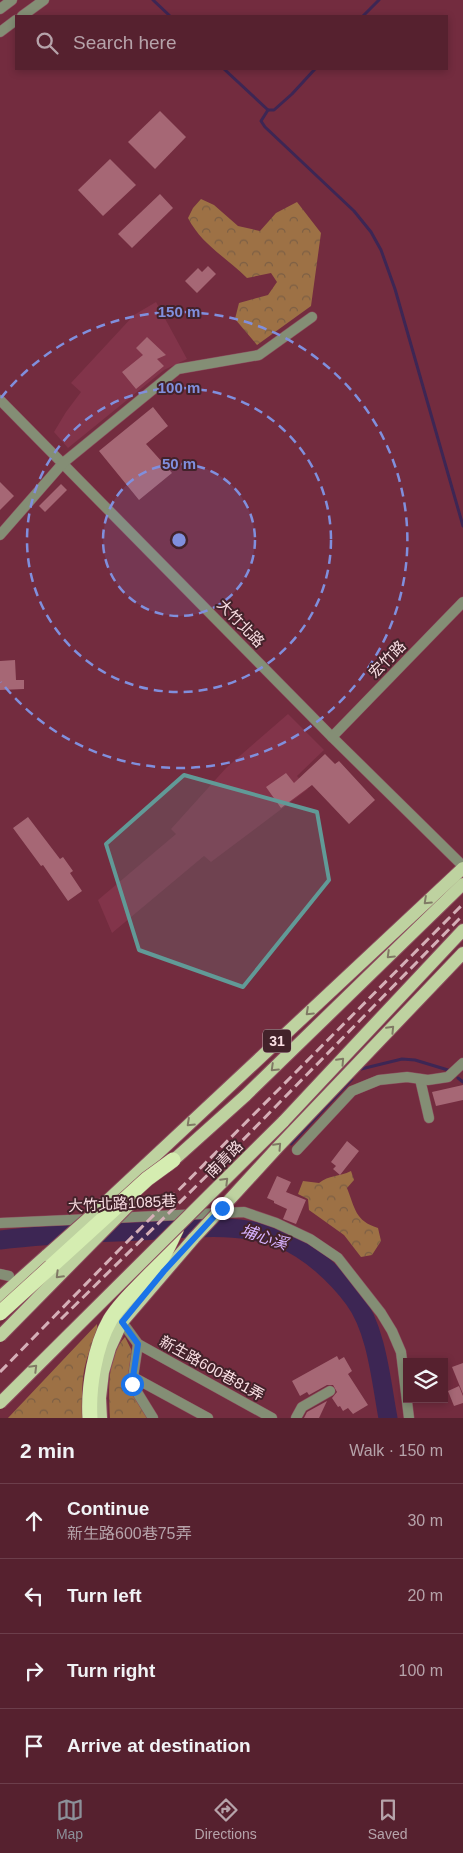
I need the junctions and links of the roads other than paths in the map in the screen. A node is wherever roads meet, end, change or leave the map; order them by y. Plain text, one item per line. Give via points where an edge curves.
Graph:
1 (12, 0) edge
2 (44, 0) edge
3 (0, 9) edge
4 (23, 15) edge
5 (15, 21) edge
6 (0, 32) edge
7 (312, 317) dead end
8 (0, 400) edge
9 (63, 463) junction
10 (0, 534) edge
11 (463, 602) edge
12 (332, 737) junction
13 (463, 867) edge
14 (463, 884) edge
15 (463, 930) edge
16 (463, 953) edge
17 (463, 1063) edge
18 (420, 1079) junction
19 (429, 1118) dead end
20 (297, 1150) dead end
21 (173, 1160) junction
22 (0, 1223) edge
23 (176, 1230) junction
24 (0, 1297) edge
25 (0, 1313) edge
26 (122, 1322) junction
27 (0, 1336) edge
28 (138, 1344) junction
29 (133, 1376) junction
30 (330, 1391) dead end
31 (0, 1403) edge
32 (90, 1418) edge
33 (101, 1418) edge
34 (152, 1418) edge
35 (208, 1418) edge
36 (272, 1418) edge
37 (296, 1418) edge
38 (409, 1418) edge

1 - 3 street
2 - 4 street
5 - 6 street
7 - 9 street via 259,355 178,369
8 - 9 street, 大竹北路
9 - 10 street
9 - 12 street, 大竹北路
11 - 12 street, 宏竹路
12 - 13 street, 大竹北路
13 -> 24 main road, 31, bridge via 92,1215
14 -> 21 main road, 31, bridge via 245,1096
23 -> 15 main road, 南青路, bridge via 284,1122
26 -> 16 main road, bridge via 277,1148
17 - 18 street via 448,1077
18 - 19 street
18 - 20 street via 379,1080 352,1091
21 - 25 highway, bridge via 147,1179
21 -> 27 main road, 31, bridge
22 - 38 street, 大竹北路1085巷 via 244,1212 310,1239 338,1258 392,1331 401,1352
31 -> 23 main road, 南青路, bridge
23 - 32 highway via 160,1261 123,1302 107,1327 92,1380
26 - 28 street
26 - 33 main road via 103,1372
28 - 29 street
28 - 36 street, 新生路600巷81弄
29 - 34 street via 132,1384
29 - 35 street
30 - 37 street via 302,1407

